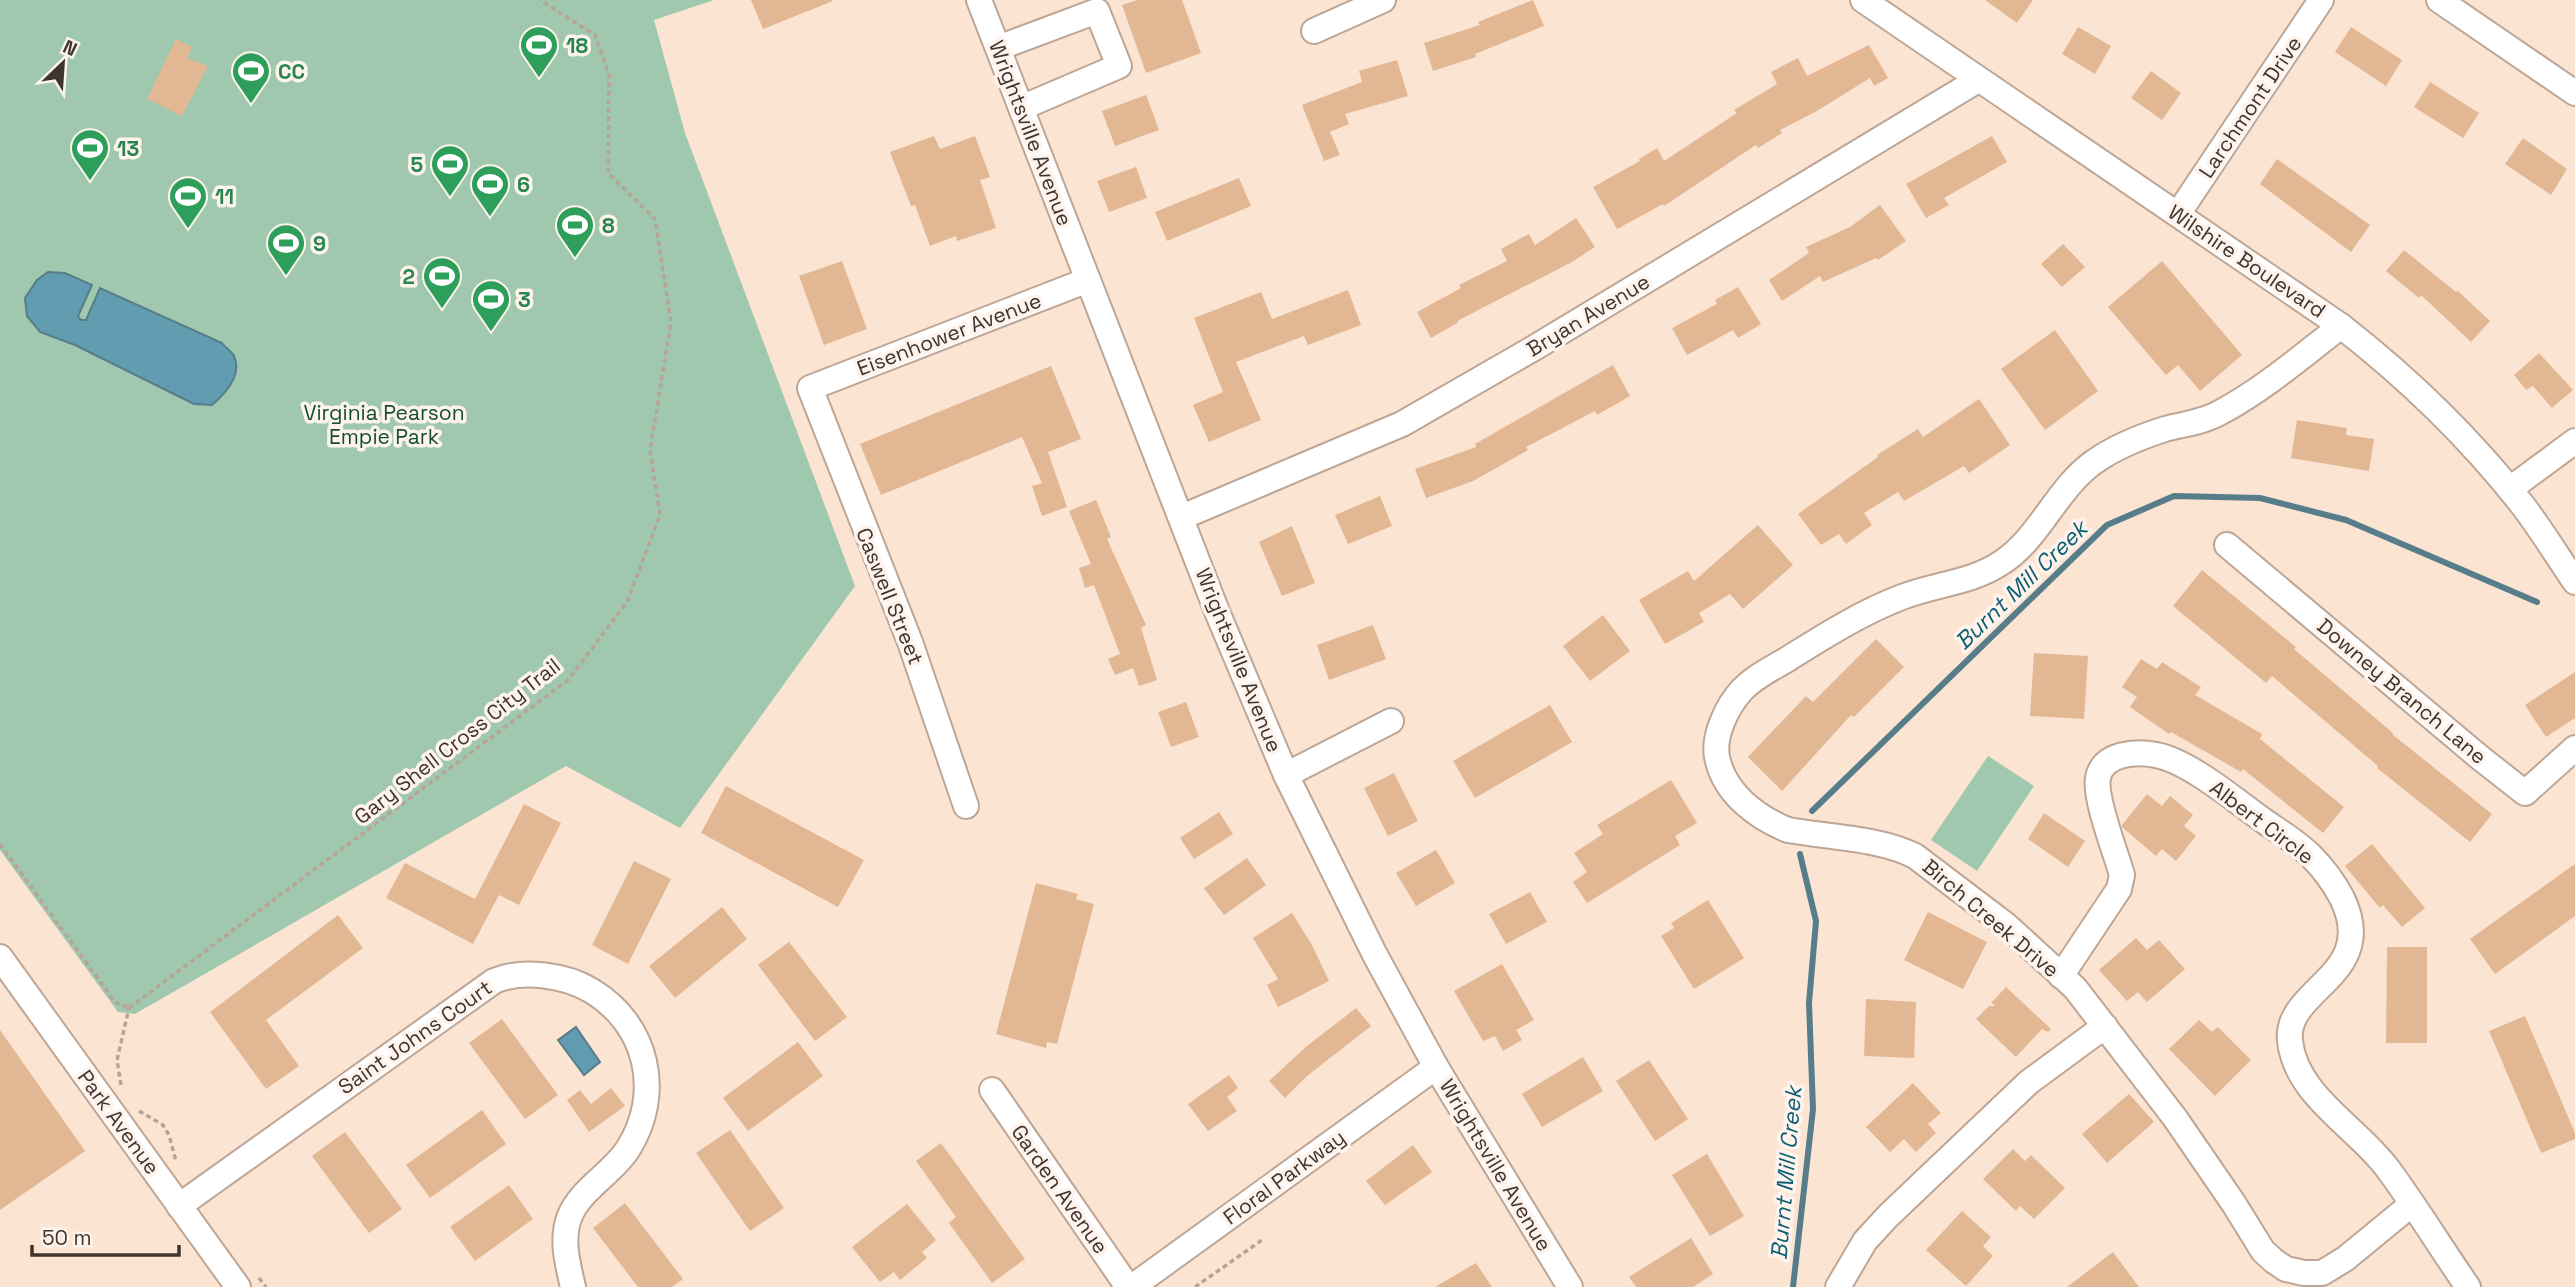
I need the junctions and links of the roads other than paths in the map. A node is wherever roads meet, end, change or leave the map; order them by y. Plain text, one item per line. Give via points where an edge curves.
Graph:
1 (979, 0) edge
2 (1383, 0) edge
3 (1863, 0) edge
4 (2321, 0) edge
5 (2439, 0) edge
6 (1314, 31) dead end
7 (998, 48) junction
8 (1978, 80) junction
9 (2575, 93) edge
10 (1021, 108) junction
11 (2178, 214) junction
12 (1088, 280) junction
13 (2341, 326) junction
14 (810, 388) joint
15 (2575, 441) edge
16 (2510, 489) junction
17 (1182, 517) junction
18 (2227, 545) dead end
19 (2575, 582) edge
20 (1391, 720) dead end
21 (2575, 748) edge
22 (1286, 775) junction
23 (966, 806) dead end
24 (0, 957) edge
25 (2061, 975) junction
26 (2105, 1026) junction
27 (1436, 1068) junction
28 (992, 1090) dead end
29 (189, 1199) junction
30 (2412, 1204) junction
31 (248, 1281) edge
32 (573, 1287) edge
33 (1130, 1287) edge
34 (1570, 1287) edge
35 (1838, 1287) edge
36 (2468, 1287) edge

1 - 7 street, Wrightsville Avenue
2 - 6 street
3 - 8 street, Wilshire Boulevard
4 - 11 street, Larchmont Drive
5 - 9 street
7 - 10 street, Wrightsville Avenue
7 - 10 street via 1097,11 1119,65
8 - 11 street, Wilshire Boulevard
8 - 17 street, Bryan Avenue via 1402,424
10 - 12 street, Wrightsville Avenue
11 - 13 street, Wilshire Boulevard
12 - 14 street, Eisenhower Avenue
12 - 17 street, Wrightsville Avenue
13 - 16 street, Wilshire Boulevard via 2440,412
13 - 25 street, Birch Creek Drive via 2220,413 2138,438 2095,461 2067,488 2025,544 1998,565 1877,607 1832,631 1741,690 1722,723 1716,743 1719,766 1743,803 1788,830 1878,844 1915,856 2006,925
14 - 23 street, Caswell Street via 910,642
15 - 16 street
16 - 19 street, Wilshire Boulevard
17 - 22 street, Wrightsville Avenue
18 - 21 street, Downey Branch Lane via 2525,793
20 - 22 street
22 - 27 street, Wrightsville Avenue
24 - 29 street, Park Avenue
25 - 26 street, Birch Creek Drive
25 - 30 street, Albert Circle via 2112,902 2122,875 2098,793 2102,768 2124,755 2156,755 2200,776 2309,854 2342,899 2350,922 2350,944 2336,970 2296,1015 2290,1030 2291,1048 2307,1084 2386,1167
26 - 30 street, Birch Creek Drive via 2175,1118 2263,1251 2286,1269 2322,1272
26 - 35 street via 2029,1082 1888,1216 1865,1241
27 - 33 street, Floral Parkway
27 - 34 street, Wrightsville Avenue
28 - 33 street, Garden Avenue
29 - 31 street, Park Avenue
29 - 32 street, Saint Johns Court via 494,981 513,976 561,978 600,996 624,1018 639,1043 649,1082 640,1126 628,1149 593,1185 569,1219 566,1257
30 - 36 street, Albert Circle

